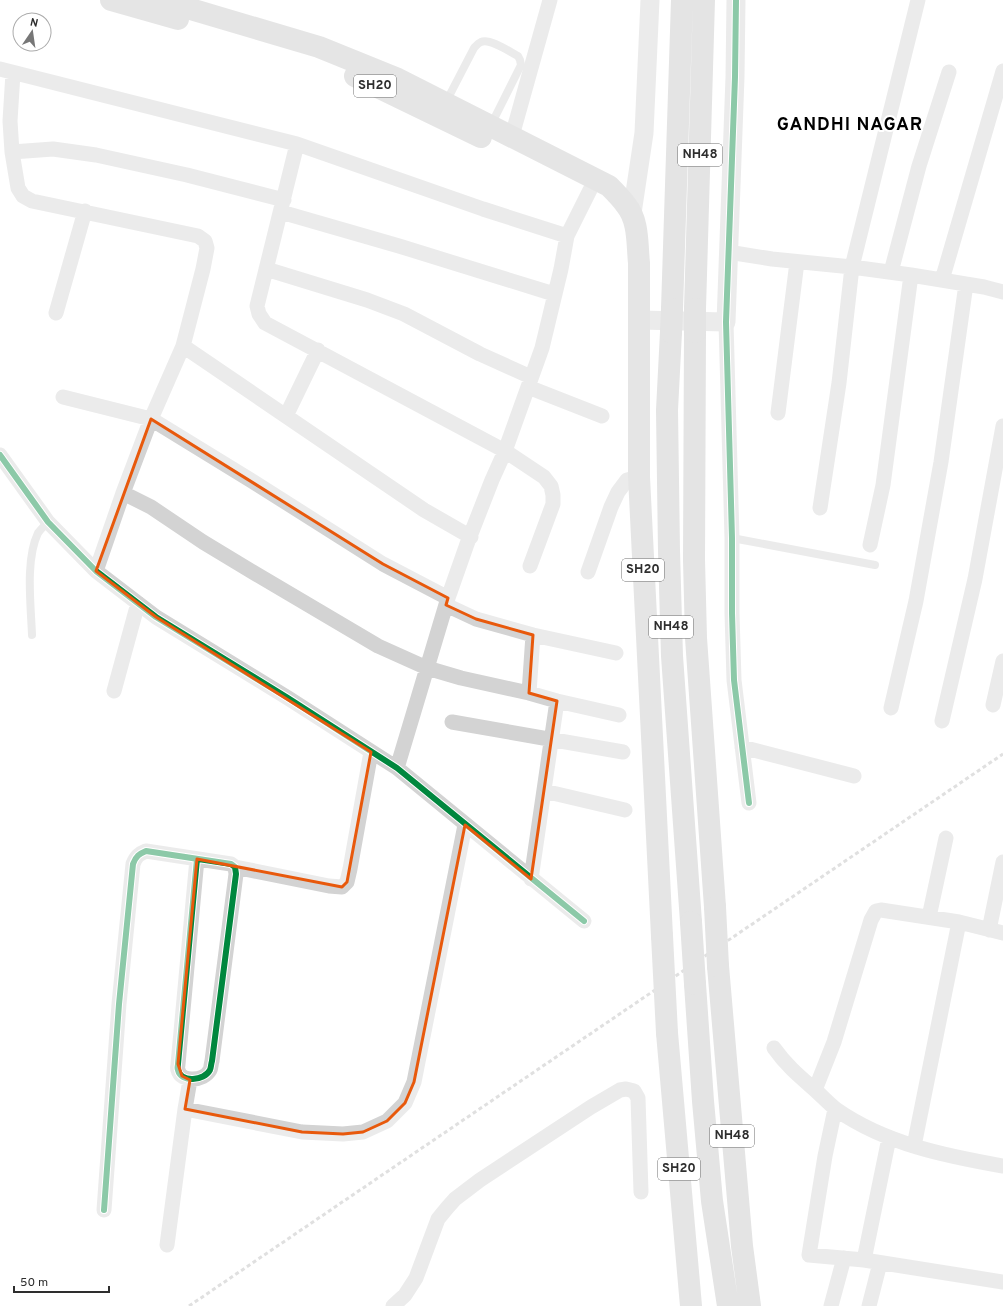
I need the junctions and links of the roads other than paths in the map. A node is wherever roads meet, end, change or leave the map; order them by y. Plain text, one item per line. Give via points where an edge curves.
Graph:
1 (111, 0) edge
2 (160, 0) edge
3 (550, 0) edge
4 (650, 0) edge
5 (682, 0) edge
6 (704, 0) edge
7 (736, 0) edge
8 (918, 0) edge
9 (7, 71) edge
10 (1003, 71) edge
11 (950, 72) dead end
12 (446, 102) junction
13 (491, 125) junction
14 (512, 136) junction
15 (297, 144) junction
16 (12, 152) junction
17 (590, 190) junction
18 (282, 206) junction
19 (629, 209) junction
20 (85, 211) junction
21 (567, 236) junction
22 (728, 252) junction
23 (797, 262) junction
24 (852, 267) junction
25 (266, 269) junction
26 (891, 272) junction
27 (911, 275) junction
28 (942, 280) junction
29 (966, 284) junction
30 (1003, 292) edge
31 (554, 294) junction
32 (56, 313) dead end
33 (639, 320) junction
34 (726, 322) junction
35 (183, 346) junction
36 (318, 350) junction
37 (529, 382) junction
38 (63, 397) dead end
39 (778, 413) dead end
40 (286, 416) junction
41 (602, 416) dead end
42 (151, 420) junction
43 (1003, 426) edge
44 (505, 451) junction
45 (0, 455) edge
46 (640, 477) junction
47 (123, 493) junction
48 (820, 508) dead end
49 (48, 522) junction
50 (471, 537) junction
51 (732, 538) junction
52 (870, 545) dead end
53 (875, 565) dead end
54 (530, 566) dead end
55 (96, 571) junction
56 (588, 572) dead end
57 (138, 602) junction
58 (447, 602) junction
59 (32, 635) dead end
60 (533, 636) junction
61 (616, 653) dead end
62 (1003, 661) edge
63 (427, 668) junction
64 (114, 691) dead end
65 (529, 693) junction
66 (557, 701) junction
67 (993, 705) dead end
68 (891, 708) dead end
69 (619, 715) dead end
70 (942, 721) dead end
71 (452, 722) dead end
72 (551, 740) junction
73 (742, 748) junction
74 (371, 752) junction
75 (623, 752) dead end
76 (397, 768) junction
77 (854, 776) dead end
78 (544, 791) junction
79 (749, 803) dead end
80 (626, 810) dead end
81 (465, 825) junction
82 (946, 838) dead end
83 (197, 859) junction
84 (1003, 862) edge
85 (235, 867) junction
86 (531, 879) junction
87 (929, 917) junction
88 (584, 921) dead end
89 (959, 922) junction
90 (996, 931) edge
91 (774, 1048) dead end
92 (190, 1080) junction
93 (816, 1090) junction
94 (836, 1109) junction
95 (185, 1110) junction
96 (889, 1138) junction
97 (914, 1146) junction
98 (1003, 1166) edge
99 (641, 1192) dead end
100 (104, 1210) dead end
101 (167, 1245) dead end
102 (844, 1258) junction
103 (864, 1260) junction
104 (880, 1263) junction
105 (1003, 1282) edge
106 (393, 1306) edge
107 (691, 1306) edge
108 (728, 1306) edge
109 (750, 1306) edge
110 (831, 1306) edge
111 (869, 1306) edge

1 - 17 main road, SH20 via 296,54 362,79
2 - 12 main road, SH20 via 319,47 398,79
3 - 14 street
4 - 19 street via 644,133
5 - 108 highway, NH48, bridge via 667,410 668,551 673,664 703,1101 712,1201
6 - 109 highway, NH48, bridge via 695,310 696,630 718,966 742,1246
7 - 22 street
8 - 24 street
9 - 15 street
9 - 16 street
10 - 28 street
11 - 26 street via 919,166
12 - 13 main road, SH20
12 - 13 lane via 479,43 488,41 518,56 521,65
13 - 14 main road, SH20
14 - 19 main road, SH20 via 609,186
15 - 18 street
15 - 21 street
16 - 18 street via 53,149 96,155 187,175
16 - 20 street via 18,188 23,196
17 - 19 main road, SH20
17 - 21 street
18 - 25 street
18 - 31 street via 399,246
19 - 33 main road, SH20 via 637,235
20 - 32 street
20 - 35 street via 198,236 205,241 207,248 203,269
21 - 31 street
22 - 23 street
22 - 34 street
23 - 24 street
23 - 39 street
24 - 26 street
24 - 48 street via 839,383
25 - 36 street via 257,306 259,314 265,323
25 - 37 street via 404,314
26 - 27 street
27 - 28 street
27 - 52 street via 883,485
28 - 29 street
29 - 30 street
29 - 68 street via 941,462 916,601
31 - 37 street via 542,348
33 - 34 street
33 - 46 main road, SH20
34 - 51 street
35 - 40 street
35 - 42 street
36 - 40 street
36 - 44 street
37 - 41 street
37 - 44 street
38 - 42 street
40 - 50 street via 424,510
42 - 47 street
42 - 58 street
43 - 70 street via 975,579
44 - 50 street
44 - 54 street via 544,478 551,486 553,495
45 - 49 street
46 - 56 street via 627,480 618,492
46 - 107 main road, SH20, bridge via 667,1033
47 - 55 street
47 - 63 street via 151,507 203,542 378,646
49 - 55 street
49 - 59 lane via 39,532 33,545 30,564
50 - 58 street
51 - 53 lane
51 - 73 street via 734,680
55 - 57 street
57 - 64 street
57 - 74 street via 156,616
58 - 60 street via 476,619
58 - 63 street
60 - 61 street
60 - 65 street
62 - 67 street
63 - 65 street
63 - 76 street
65 - 66 street
66 - 69 street
66 - 72 street
71 - 72 street
72 - 75 street
72 - 78 street
73 - 77 street
73 - 79 street
74 - 76 street
74 - 85 street via 350,869 347,882 342,887
76 - 81 street
78 - 80 street
78 - 86 street
81 - 86 street
81 - 95 street via 414,1082 401,1108 387,1121 363,1132 343,1134 302,1132
82 - 87 street
83 - 85 street via 231,864
83 - 92 street via 178,1064 178,1071
83 - 100 street via 146,851 139,853 133,864 119,1004
84 - 90 street
85 - 92 street via 212,1061 210,1070 204,1077
86 - 88 street
87 - 89 street
87 - 93 street via 881,910 873,915 834,1042
89 - 90 street
89 - 97 street
91 - 93 street via 792,1070
92 - 95 street
93 - 94 street
94 - 96 street via 859,1124
94 - 102 street via 825,1156 809,1255
95 - 101 street
96 - 97 street
96 - 103 street
97 - 98 street
99 - 106 street via 638,1098 634,1091 620,1090 480,1180 455,1199 438,1219 416,1278 405,1295
102 - 103 street
102 - 110 street
103 - 104 street
104 - 105 street
104 - 111 street

